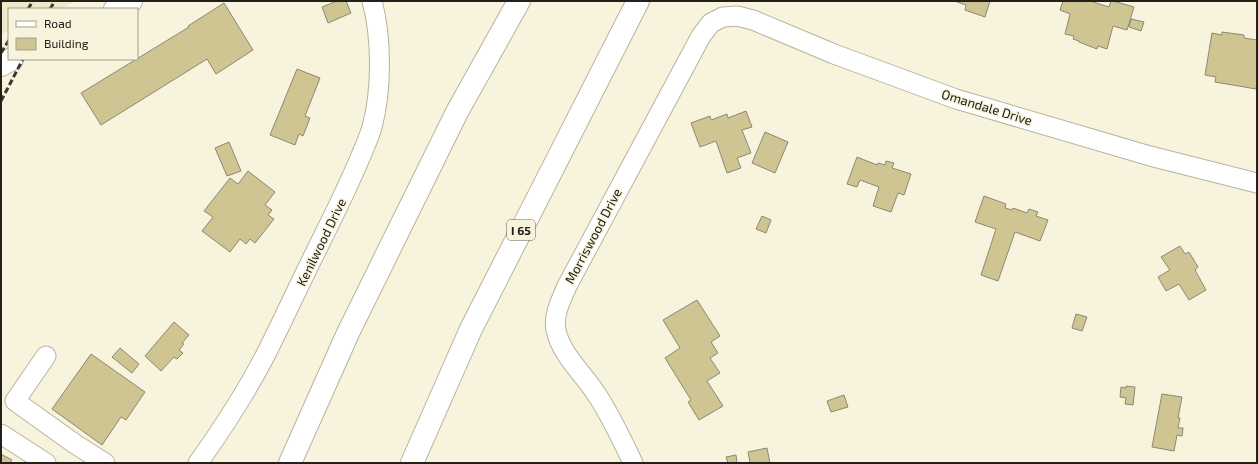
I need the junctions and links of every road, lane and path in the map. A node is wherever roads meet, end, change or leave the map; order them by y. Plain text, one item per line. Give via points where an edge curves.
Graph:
1 (132, 1) edge
2 (372, 1) edge
3 (511, 1) edge
4 (519, 1) edge
5 (638, 1) edge
6 (117, 8) edge
7 (723, 17) joint
8 (10, 60) edge
9 (1, 65) edge
10 (481, 70) junction
11 (1257, 183) edge
12 (46, 356) dead end
13 (1, 434) edge
14 (46, 463) edge
15 (105, 463) edge
16 (198, 463) edge
17 (290, 463) edge
18 (412, 463) edge
19 (633, 463) edge

1 - 6 main road
2 - 16 street, Kenilwood Drive via 378,41 379,77 372,128 354,173 266,353
3 - 10 main road
4 - 10 main road
5 - 18 main road, I 65 via 471,329
7 - 11 street, Omandale Drive via 737,16 753,20 834,54 956,99 1150,156
7 - 19 street, Morriswood Drive via 711,23 701,36 570,280 556,315 556,330 562,346 597,394
8 - 9 main road
10 - 17 main road via 348,333
12 - 15 street via 15,401
13 - 14 street

